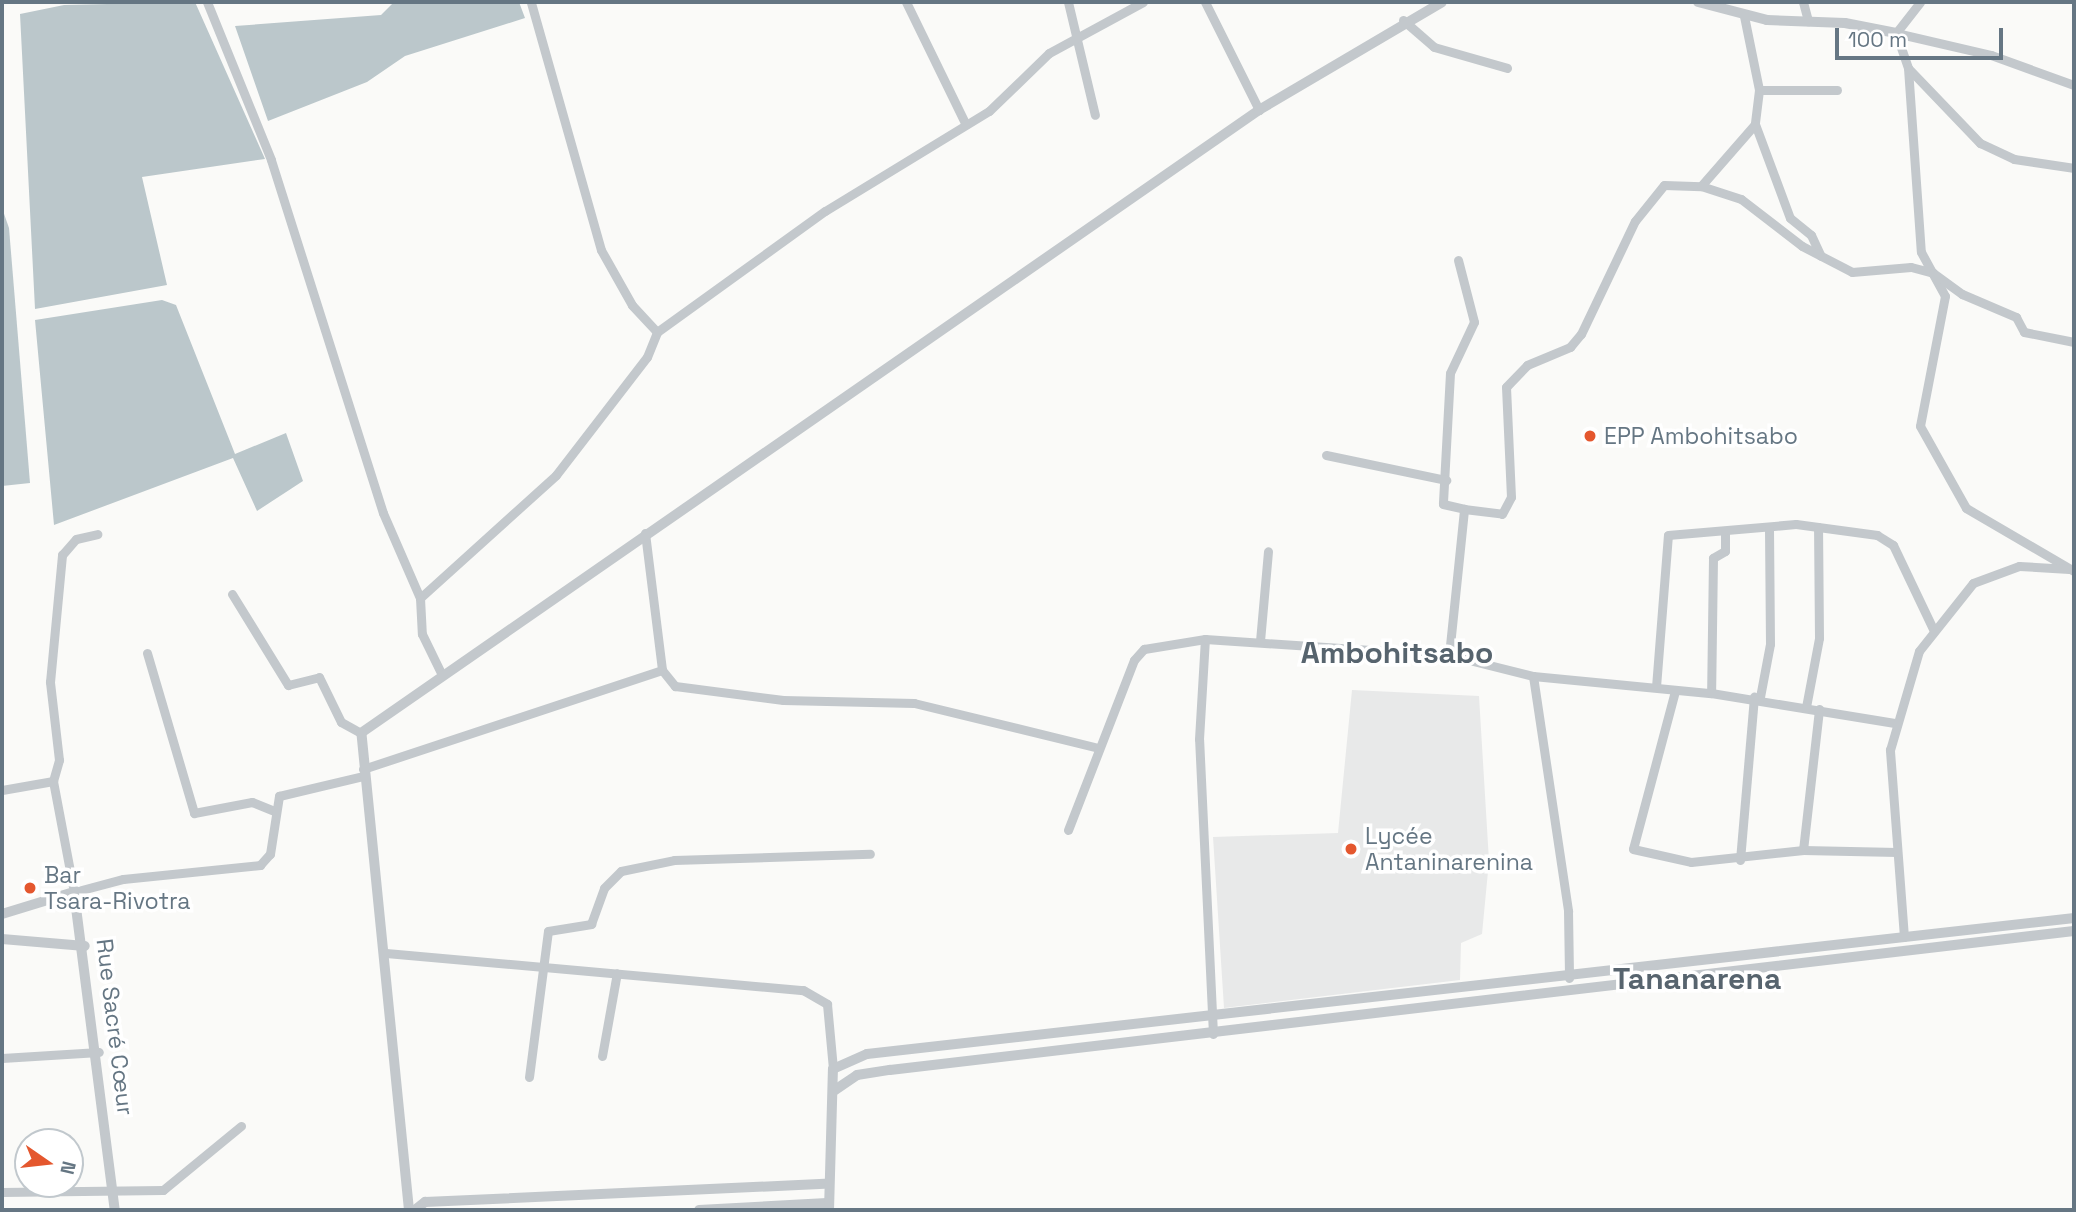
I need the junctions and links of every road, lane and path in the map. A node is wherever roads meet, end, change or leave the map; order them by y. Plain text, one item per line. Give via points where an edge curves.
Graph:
1 (207, 2) edge
2 (531, 2) edge
3 (906, 2) edge
4 (1068, 2) edge
5 (1143, 2) edge
6 (1205, 2) edge
7 (1442, 2) edge
8 (1698, 2) edge
9 (1803, 2) edge
10 (1920, 2) edge
11 (1744, 16) junction
12 (1403, 20) junction
13 (1808, 21) junction
14 (1896, 33) junction
15 (1079, 34) junction
16 (1507, 68) dead end
17 (1908, 68) junction
18 (2074, 85) edge
19 (1759, 90) junction
20 (1837, 90) dead end
21 (1259, 110) junction
22 (1095, 115) dead end
23 (965, 123) junction
24 (1755, 124) junction
25 (2074, 168) edge
26 (1701, 186) junction
27 (1821, 256) junction
28 (1458, 260) dead end
29 (1933, 273) junction
30 (657, 332) junction
31 (2074, 342) edge
32 (1326, 455) dead end
33 (1446, 480) junction
34 (1464, 509) junction
35 (1818, 527) junction
36 (1769, 529) junction
37 (1724, 532) junction
38 (645, 533) junction
39 (97, 534) dead end
40 (1268, 551) dead end
41 (2073, 570) edge
42 (232, 594) dead end
43 (420, 598) junction
44 (1933, 629) junction
45 (1205, 639) junction
46 (1261, 642) junction
47 (147, 653) dead end
48 (1449, 655) junction
49 (662, 670) junction
50 (441, 673) junction
51 (1533, 676) junction
52 (1656, 687) junction
53 (1675, 691) junction
54 (1712, 693) junction
55 (1757, 697) junction
56 (1806, 707) junction
57 (1819, 709) junction
58 (1895, 723) junction
59 (361, 733) junction
60 (1099, 748) junction
61 (363, 773) junction
62 (53, 782) junction
63 (2, 790) edge
64 (272, 810) junction
65 (1068, 830) dead end
66 (1803, 850) junction
67 (1897, 852) junction
68 (870, 854) dead end
69 (1740, 860) junction
70 (74, 892) junction
71 (2, 914) edge
72 (2074, 918) edge
73 (2074, 931) edge
74 (1904, 937) junction
75 (2, 939) edge
76 (1884, 945) junction
77 (85, 946) junction
78 (386, 953) junction
79 (1753, 953) junction
80 (1754, 965) junction
81 (541, 967) junction
82 (617, 974) junction
83 (1562, 983) junction
84 (1441, 998) junction
85 (1211, 1017) junction
86 (1087, 1029) junction
87 (1213, 1034) junction
88 (1089, 1049) junction
89 (99, 1052) junction
90 (602, 1056) dead end
91 (2, 1058) edge
92 (833, 1069) junction
93 (529, 1077) dead end
94 (835, 1090) junction
95 (241, 1126) dead end
96 (825, 1184) junction
97 (113, 1191) junction
98 (2, 1192) edge
99 (828, 1207) edge
100 (115, 1210) edge
101 (409, 1210) edge
102 (415, 1210) edge
103 (699, 1210) edge

1 - 43 street via 271,160 383,513
2 - 30 street via 601,250 632,305
3 - 23 street
4 - 15 street
5 - 15 street
6 - 21 street
7 - 12 street
8 - 11 street
9 - 13 street
10 - 14 street
11 - 13 street
11 - 19 street
12 - 16 street via 1434,47
12 - 21 street
13 - 14 street
14 - 17 street
14 - 18 street via 1992,55
15 - 22 street
15 - 23 street
17 - 25 street via 1980,143 2014,159
17 - 29 street via 1916,225
19 - 20 street
19 - 24 street
21 - 38 street
23 - 30 street via 825,211
24 - 26 street
24 - 27 street via 1790,218 1811,234
26 - 27 street via 1741,199
26 - 34 street via 1672,182 1652,195 1581,334 1570,347 1512,376 1506,387 1509,509
27 - 29 street via 1852,272 1911,267
28 - 33 street via 1474,322 1450,373
29 - 31 street via 1962,294 2016,317 2024,332
29 - 41 street via 1945,296 1945,318 1920,426 1933,456 1966,508
30 - 43 street via 647,357 556,475
32 - 33 street
33 - 34 street via 1443,504
34 - 48 street
35 - 36 street
35 - 44 street via 1877,535 1893,545
35 - 56 street via 1819,638
36 - 37 street
36 - 55 street via 1770,644
37 - 52 street via 1668,535
37 - 54 street via 1725,551 1713,558
38 - 49 street
38 - 50 street
39 - 62 street via 76,539 62,555 50,682 59,760
40 - 46 street
41 - 44 street via 2019,566 1973,583
42 - 59 street via 288,685 319,677 341,722
43 - 50 street via 422,634
44 - 58 street via 1919,651
45 - 46 street
45 - 60 street via 1144,649
45 - 85 street via 1199,739
46 - 48 street
47 - 64 street via 194,813 252,802
48 - 51 street
49 - 60 street via 675,687 783,700 914,703
49 - 61 street
50 - 59 street
51 - 52 street
51 - 83 street via 1568,911
52 - 53 street
53 - 54 street
53 - 69 street via 1633,849 1684,861
54 - 55 street
55 - 56 street
55 - 69 street
56 - 57 street
57 - 58 street
57 - 66 street
58 - 67 street via 1889,750
59 - 61 street
60 - 65 street
61 - 64 street via 279,796
61 - 78 street
62 - 63 street
62 - 70 street
64 - 70 street via 270,854 260,865 123,879
66 - 67 street
66 - 69 street
67 - 74 street
68 - 81 street via 674,860 621,871 604,888 591,923 551,927
70 - 71 street
70 - 77 street, Rue Sacré Cœur
72 - 74 street
73 - 76 street
74 - 76 street
75 - 77 street
76 - 79 street
76 - 80 street
77 - 89 street, Rue Sacré Cœur
78 - 81 street
78 - 101 street
79 - 80 street
79 - 83 street
80 - 83 street
81 - 82 street
81 - 93 street
82 - 90 street
82 - 92 street via 818,995 827,1004
83 - 84 street
84 - 85 street
84 - 87 street
85 - 86 street
85 - 87 street
86 - 88 street
86 - 92 street via 867,1054
87 - 88 street
88 - 94 street via 857,1075
89 - 91 street
89 - 97 street, Rue Sacré Cœur
92 - 94 street
94 - 96 street
95 - 97 street via 163,1189
96 - 99 street
96 - 102 street via 425,1202
97 - 98 street
97 - 100 street, Rue Sacré Cœur
99 - 103 street

